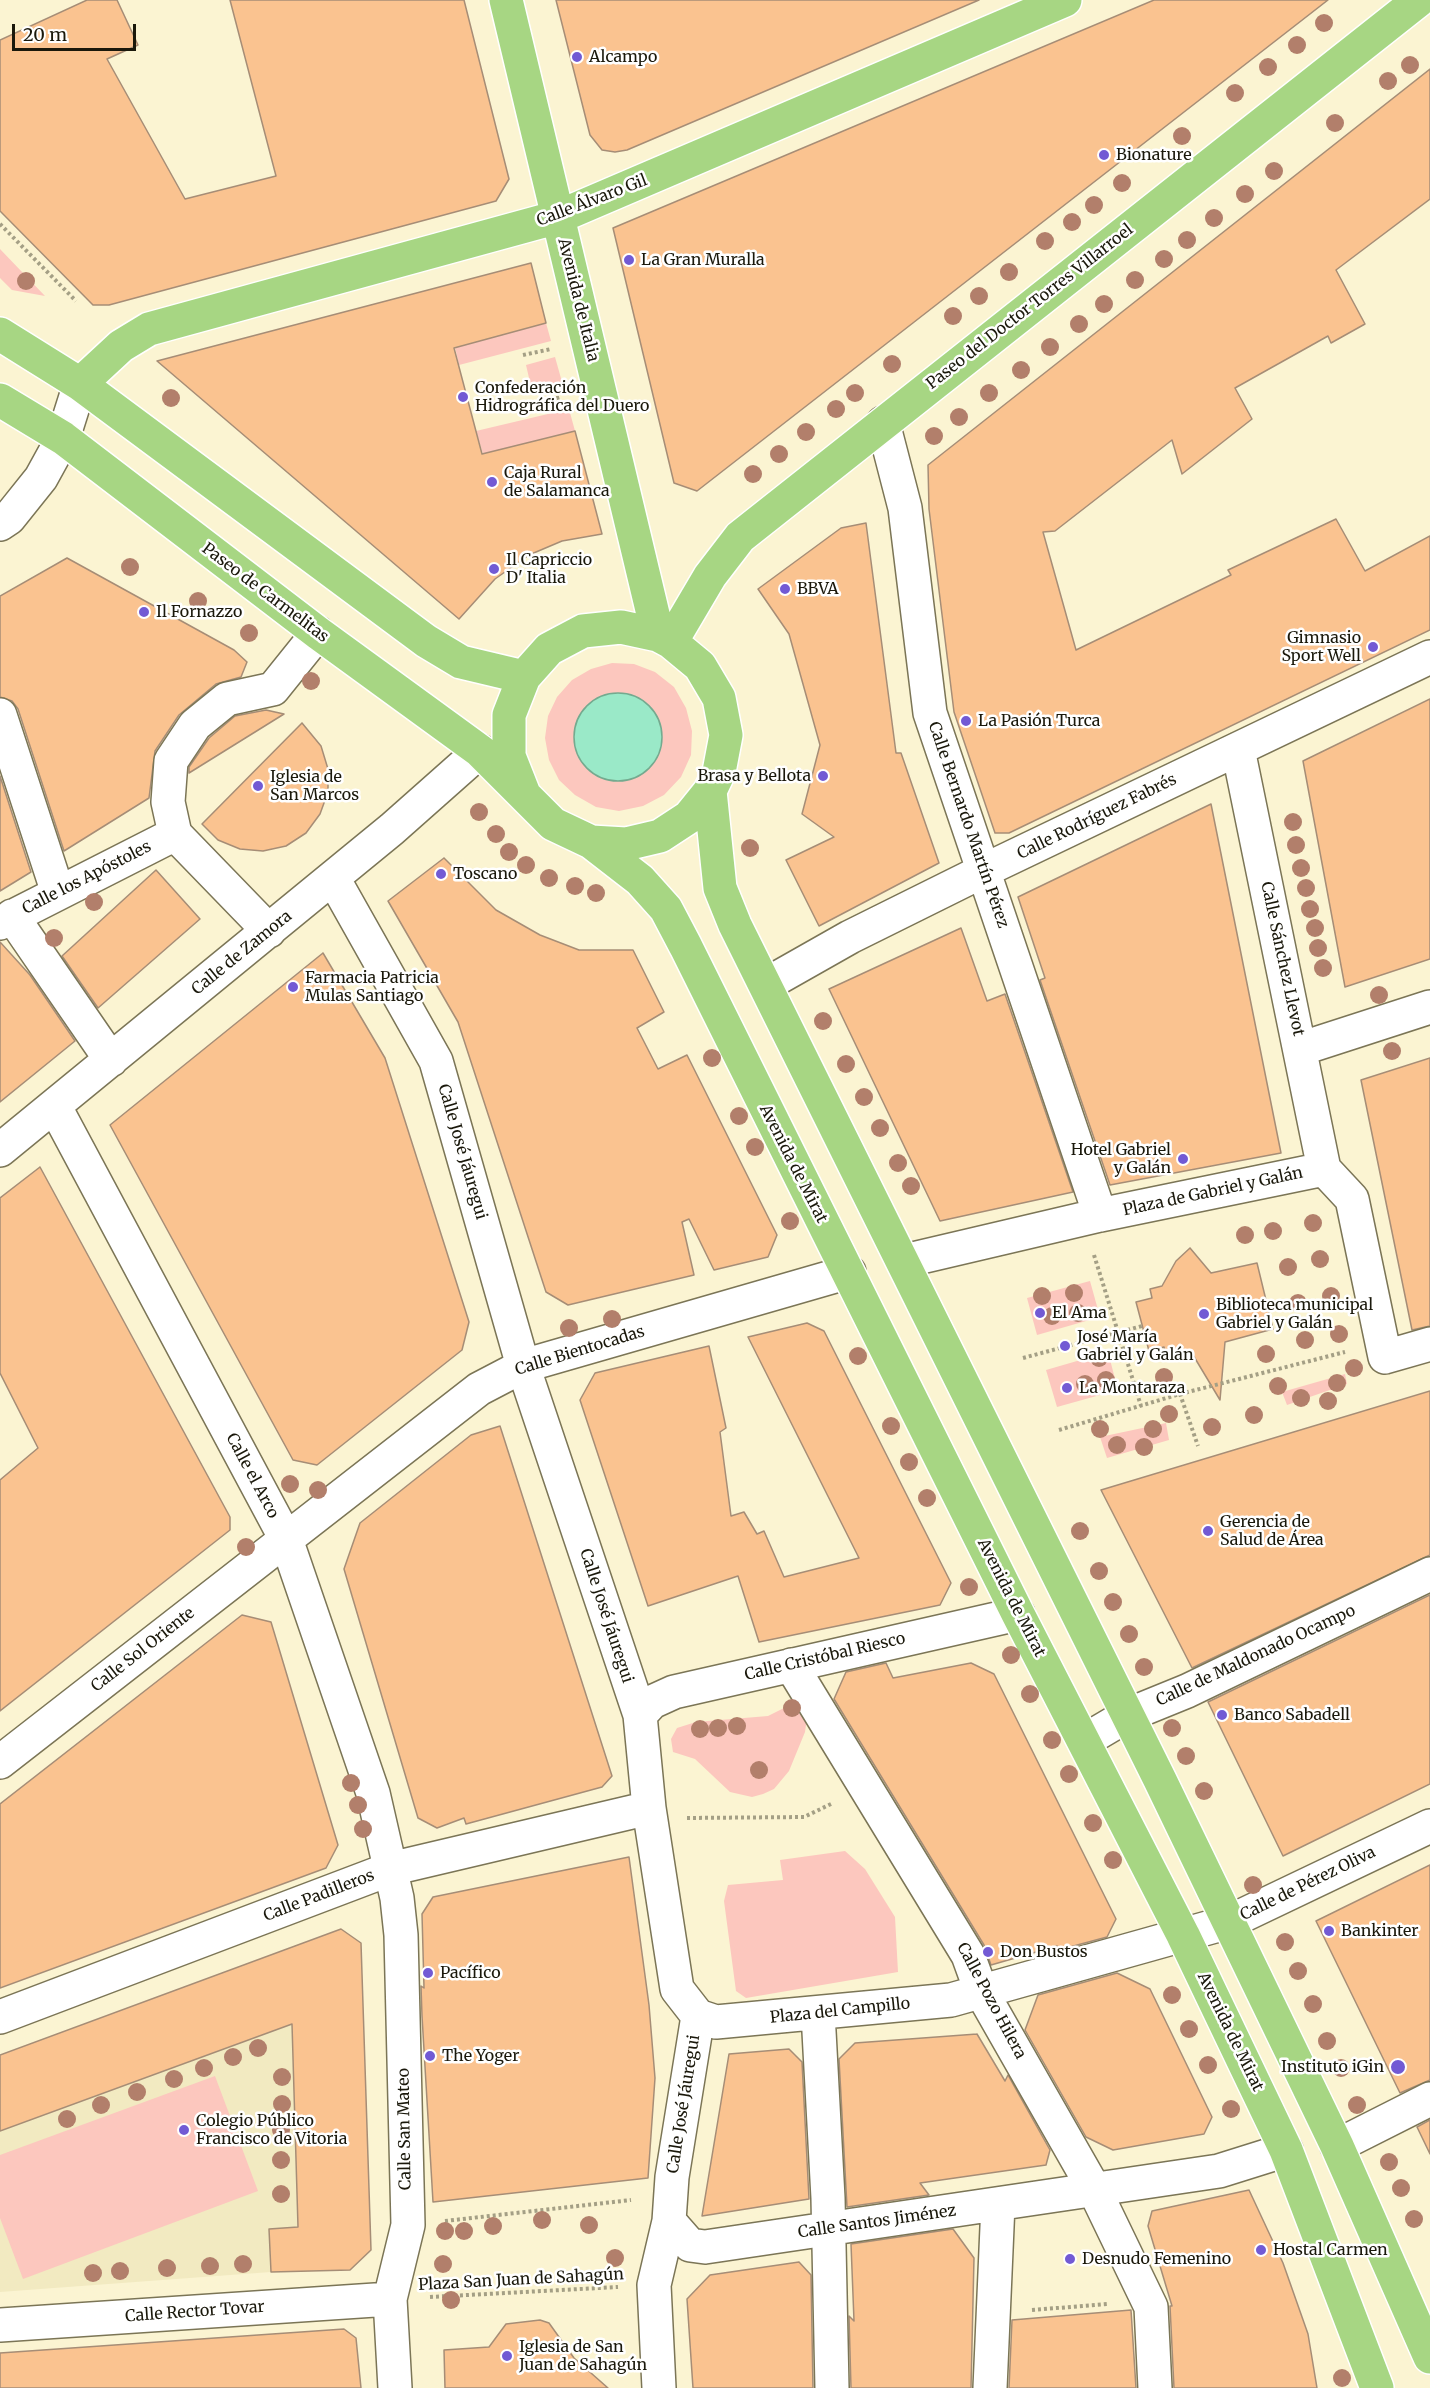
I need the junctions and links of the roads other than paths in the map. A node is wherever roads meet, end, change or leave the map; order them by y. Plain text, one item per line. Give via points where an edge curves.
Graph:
1 (506, 0) edge
2 (1065, 0) edge
3 (1419, 0) edge
4 (558, 217) junction
5 (0, 334) edge
6 (80, 384) junction
7 (0, 400) edge
8 (883, 423) junction
9 (63, 438) junction
10 (0, 524) edge
11 (318, 633) junction
12 (664, 638) junction
13 (1430, 657) edge
14 (524, 677) junction
15 (0, 715) edge
16 (1238, 749) junction
17 (480, 751) junction
18 (710, 791) junction
19 (524, 794) junction
20 (175, 834) junction
21 (591, 842) junction
22 (983, 871) junction
23 (333, 878) junction
24 (58, 893) junction
25 (6, 920) edge
26 (268, 931) junction
27 (767, 984) junction
28 (1430, 1007) edge
29 (1300, 1049) junction
30 (111, 1060) junction
31 (55, 1107) junction
32 (0, 1150) edge
33 (1324, 1169) junction
34 (1100, 1215) junction
35 (904, 1261) junction
36 (849, 1272) junction
37 (1430, 1344) edge
38 (524, 1366) junction
39 (286, 1539) junction
40 (1430, 1574) edge
41 (1018, 1614) junction
42 (791, 1665) junction
43 (640, 1715) junction
44 (1128, 1715) junction
45 (1084, 1741) junction
46 (0, 1762) edge
47 (663, 1813) junction
48 (1430, 1826) edge
49 (390, 1869) junction
50 (1229, 1922) junction
51 (1183, 1935) junction
52 (981, 1991) junction
53 (818, 2013) junction
54 (698, 2016) junction
55 (0, 2017) edge
56 (1430, 2099) edge
57 (1337, 2146) junction
58 (1286, 2150) junction
59 (1094, 2189) junction
60 (998, 2204) junction
61 (669, 2221) junction
62 (829, 2230) junction
63 (390, 2299) junction
64 (0, 2325) edge
65 (1430, 2357) edge
66 (396, 2388) edge
67 (659, 2388) edge
68 (832, 2388) edge
69 (990, 2388) edge
70 (1155, 2388) edge
71 (1377, 2388) edge

1 - 4 highway, Avenida de Italia
2 - 4 highway, Calle Álvaro Gil
3 - 8 highway, Paseo del Doctor Torres Villarroel
4 - 6 highway, Calle Álvaro Gil via 149,329 121,346
4 - 12 highway, Avenida de Italia
5 - 6 highway
6 - 9 street
6 - 14 highway via 426,641 461,662
7 - 9 highway, Paseo de Carmelitas
8 - 12 highway, Paseo del Doctor Torres Villarroel via 740,537
8 - 22 street, Calle Bernardo Martín Pérez via 905,508 930,713
9 - 10 street via 41,478
9 - 11 highway, Paseo de Carmelitas
11 - 17 highway, Paseo de Carmelitas
11 - 20 street via 273,689 227,699 195,724 171,761 168,802
12 - 14 highway via 621,627 583,631 549,649
12 - 18 highway via 700,666 719,698 726,735 719,772
13 - 16 street, Calle Rodríguez Fabrés
14 - 19 highway via 509,715 509,756
15 - 24 street
16 - 22 street, Calle Rodríguez Fabrés
16 - 29 street, Calle Sánchez Llevot
17 - 19 highway, Paseo de Carmelitas
17 - 23 street, Calle de Zamora
18 - 21 highway via 689,818 660,836 626,844
18 - 27 highway via 720,888
19 - 21 highway, Paseo de Carmelitas via 553,824
20 - 24 street, Calle los Apóstoles
20 - 26 street
21 - 36 highway, Avenida de Mirat via 640,880 666,909
22 - 27 street, Calle Rodríguez Fabrés via 850,937
22 - 34 street, Calle Bernardo Martín Pérez
23 - 26 street, Calle de Zamora
23 - 38 street, Calle José Jáuregui via 436,1061
24 - 25 street, Calle los Apóstoles
25 - 30 street
26 - 30 street, Calle de Zamora
27 - 35 highway
28 - 29 street
29 - 33 street, Calle Sánchez Llevot
30 - 31 street, Calle de Zamora
31 - 32 street, Calle de Zamora
31 - 39 street, Calle el Arco
33 - 34 street, Plaza de Gabriel y Galán
33 - 37 street, Plaza de Gabriel y Galán via 1352,1199 1383,1350
34 - 35 street, Plaza de Gabriel y Galán
35 - 44 highway
36 - 38 street, Calle Bientocadas
36 - 41 highway, Avenida de Mirat
38 - 39 street, Calle Bientocadas via 478,1389
38 - 43 street, Calle José Jáuregui
39 - 46 street, Calle Sol Oriente
39 - 49 street, Calle el Arco via 373,1792
40 - 44 street, Calle de Maldonado Ocampo
41 - 42 street, Calle Cristóbal Riesco
41 - 45 highway, Avenida de Mirat
42 - 43 street, Calle Cristóbal Riesco via 674,1692 652,1702
42 - 52 street, Calle Pozo Hilera via 968,1955
43 - 47 street, Calle José Jáuregui
44 - 45 street, Calle de Maldonado Ocampo
44 - 50 highway
45 - 51 highway, Avenida de Mirat
47 - 49 street, Calle Padilleros
47 - 54 street, Calle José Jáuregui via 677,1989
48 - 50 street, Calle de Pérez Oliva
49 - 55 street, Calle Padilleros
49 - 63 street, Calle San Mateo via 401,1935 408,2225
50 - 51 street, Calle de Pérez Oliva
50 - 57 highway
51 - 52 street, Calle de Pérez Oliva
51 - 58 highway, Avenida de Mirat
52 - 53 street, Plaza del Campillo via 951,2000
52 - 59 street, Calle Pozo Hilera
53 - 54 street, Plaza del Campillo via 716,2022
53 - 62 street
54 - 61 street, Calle José Jáuregui via 672,2177
56 - 57 street
57 - 65 highway
58 - 59 street, Calle Santos Jiménez via 1219,2171
58 - 71 highway, Avenida de Mirat
59 - 60 street, Calle Santos Jiménez
59 - 70 street, Calle Pozo Hilera via 1151,2307
60 - 62 street, Calle Santos Jiménez
60 - 69 street
61 - 62 street, Calle Santos Jiménez via 690,2245 705,2247
61 - 67 street, Calle José Jáuregui via 654,2285
62 - 68 street
63 - 64 street, Calle Rector Tovar
63 - 66 street, Calle San Mateo

